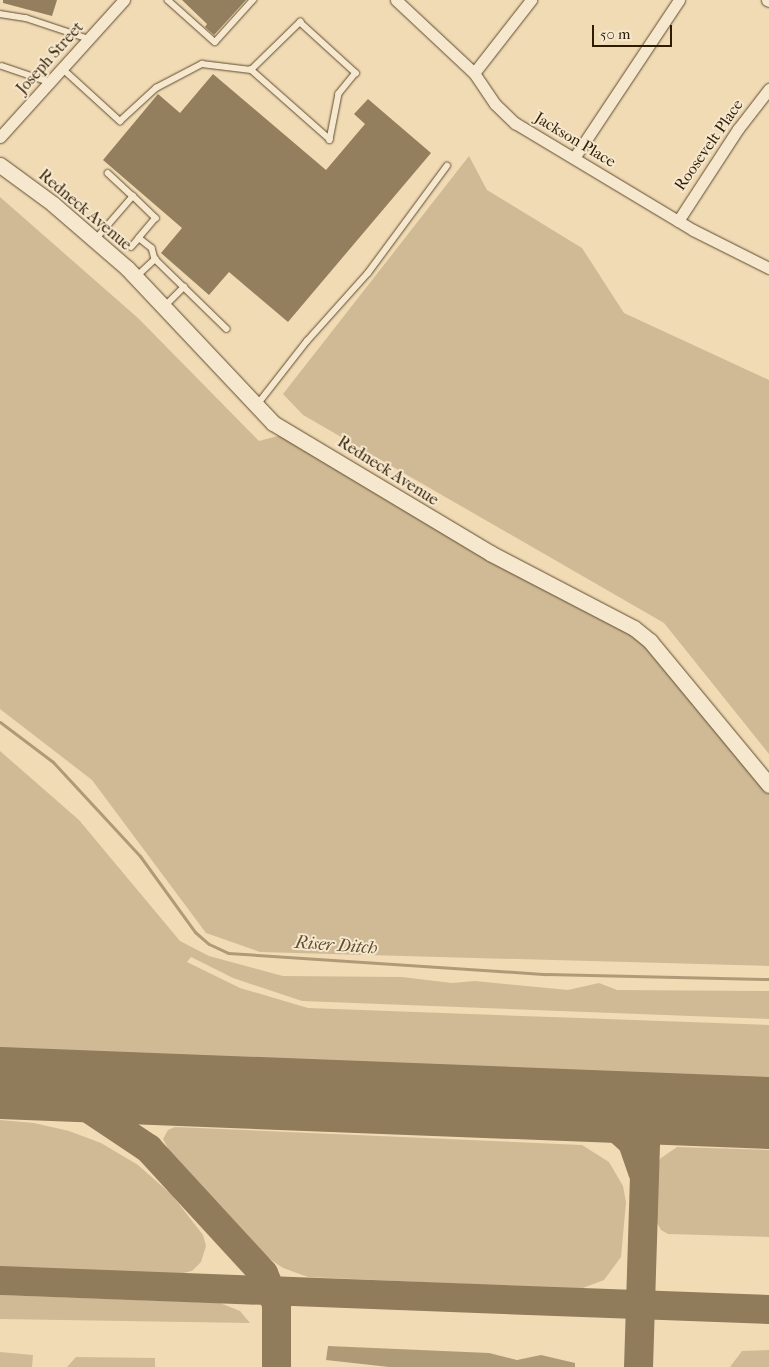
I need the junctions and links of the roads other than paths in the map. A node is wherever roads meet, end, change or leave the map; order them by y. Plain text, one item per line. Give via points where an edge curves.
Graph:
1 (124, 0) edge
2 (168, 0) edge
3 (253, 0) edge
4 (396, 0) edge
5 (531, 0) edge
6 (679, 0) edge
7 (0, 14) edge
8 (89, 39) junction
9 (2, 66) dead end
10 (62, 68) junction
11 (251, 70) junction
12 (474, 73) junction
13 (49, 82) junction
14 (769, 89) edge
15 (0, 138) edge
16 (574, 158) junction
17 (0, 164) edge
18 (447, 166) dead end
19 (108, 173) dead end
20 (132, 196) junction
21 (678, 220) junction
22 (139, 238) junction
23 (95, 240) junction
24 (131, 247) dead end
25 (155, 259) junction
26 (769, 268) edge
27 (136, 277) junction
28 (184, 287) junction
29 (165, 306) junction
30 (227, 329) dead end
31 (256, 406) junction
32 (769, 785) edge

1 - 8 street, Joseph Street
2 - 3 lane via 215,42
4 - 12 street, Jackson Place
5 - 12 street
6 - 16 street
7 - 8 lane via 26,18
8 - 10 street, Joseph Street
9 - 13 lane
10 - 11 lane via 119,122 156,88 202,64
10 - 13 street, Joseph Street
11 - 11 lane via 299,21 355,71 339,94 330,140
12 - 16 street, Jackson Place via 503,114
13 - 15 street, Joseph Street
14 - 21 street, Roosevelt Place via 738,129
16 - 21 street, Jackson Place
17 - 23 street, Redneck Avenue
18 - 31 lane via 368,273 307,341
19 - 20 lane
20 - 22 lane via 156,218
20 - 23 lane
21 - 26 street, Jackson Place
22 - 24 lane
22 - 25 lane via 152,248
23 - 27 street, Redneck Avenue
25 - 27 lane
25 - 28 lane
27 - 29 street, Redneck Avenue
28 - 29 lane
28 - 30 lane
29 - 31 street, Redneck Avenue
31 - 32 street, Redneck Avenue via 289,433 352,468 430,518 634,628 662,653

